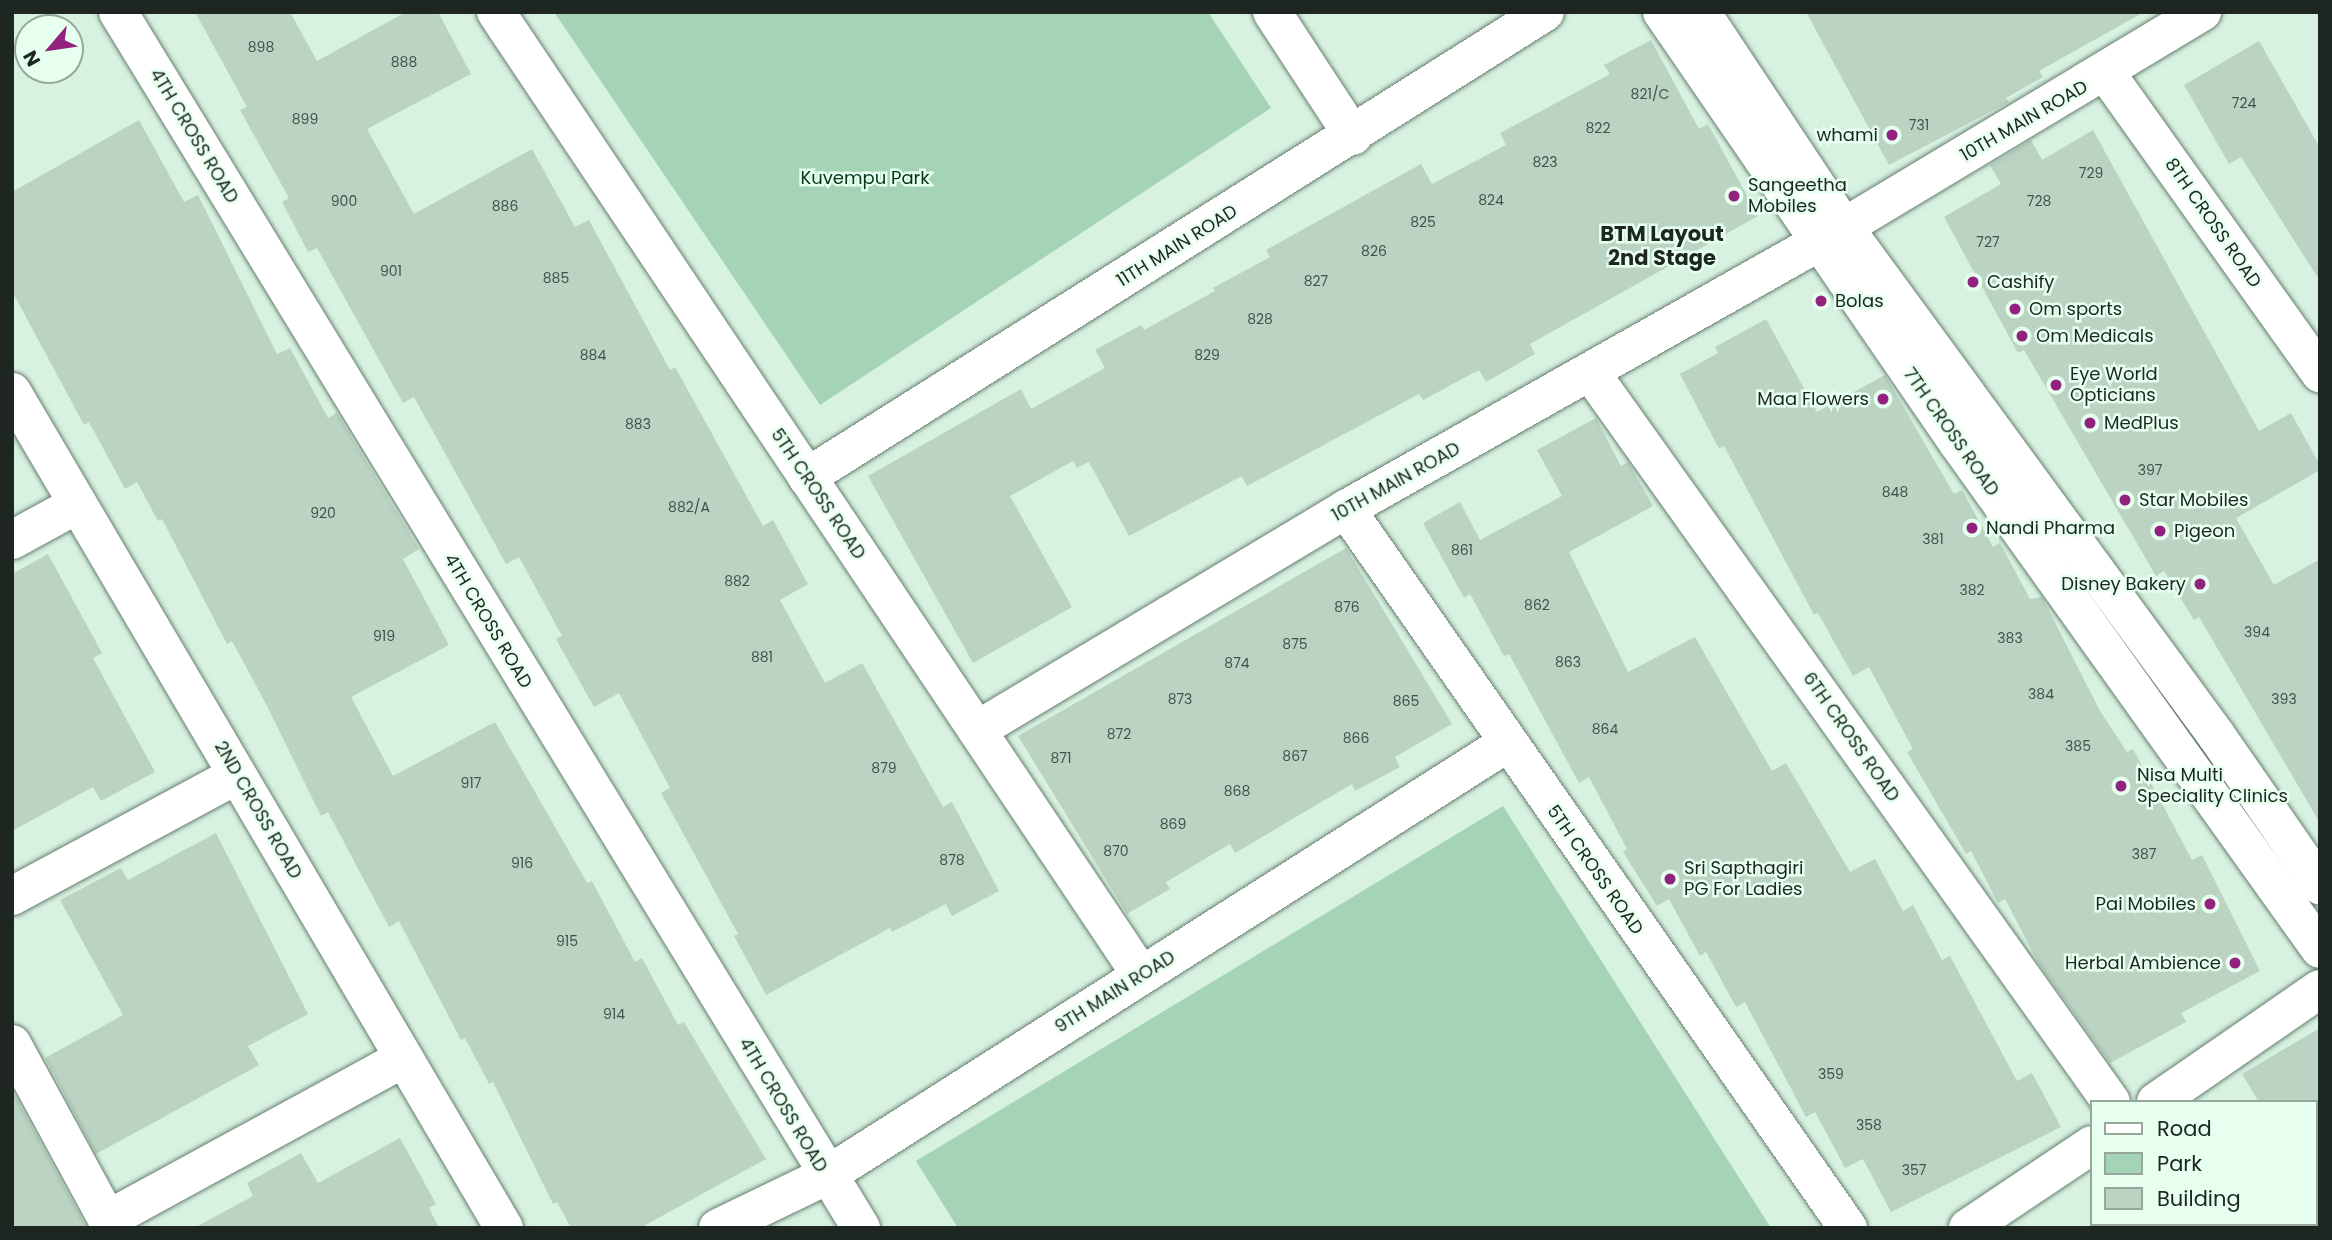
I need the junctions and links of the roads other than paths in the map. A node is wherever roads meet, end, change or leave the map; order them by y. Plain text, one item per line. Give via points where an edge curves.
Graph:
1 (118, 12) edge
2 (496, 12) edge
3 (1272, 12) edge
4 (1545, 12) edge
5 (1662, 12) edge
6 (1701, 12) edge
7 (2202, 12) edge
8 (2106, 73) junction
9 (1353, 136) junction
10 (1832, 234) junction
11 (1591, 373) junction
12 (2320, 373) edge
13 (12, 392) edge
14 (807, 477) junction
15 (78, 503) junction
16 (1346, 509) junction
17 (12, 540) edge
18 (977, 730) junction
19 (1506, 744) junction
20 (237, 775) junction
21 (2320, 885) edge
22 (12, 896) edge
23 (2320, 949) edge
24 (1141, 975) junction
25 (2320, 989) edge
26 (12, 1044) edge
27 (404, 1058) junction
28 (2110, 1100) edge
29 (2159, 1100) edge
30 (2090, 1146) edge
31 (826, 1176) junction
32 (109, 1224) edge
33 (504, 1228) edge
34 (718, 1228) edge
35 (862, 1228) edge
36 (1848, 1228) edge
37 (1968, 1228) edge

1 - 31 street, 4TH CROSS ROAD
2 - 14 street, 5TH CROSS ROAD
3 - 9 street
4 - 9 street, 11TH MAIN ROAD
5 - 10 street, 7TH CROSS ROAD
6 - 10 street, 7TH CROSS ROAD
7 - 8 street, 10TH MAIN ROAD
8 - 10 street, 10TH MAIN ROAD
8 - 12 street, 8TH CROSS ROAD
9 - 14 street, 11TH MAIN ROAD
10 - 11 street, 10TH MAIN ROAD
10 - 21 street, 7TH CROSS ROAD via 2216,735
10 - 23 street, 7TH CROSS ROAD
11 - 16 street, 10TH MAIN ROAD
11 - 28 street, 6TH CROSS ROAD
13 - 15 street, 2ND CROSS ROAD
14 - 18 street, 5TH CROSS ROAD
15 - 17 street
15 - 20 street, 2ND CROSS ROAD
16 - 18 street, 10TH MAIN ROAD
16 - 19 street, 5TH CROSS ROAD
18 - 24 street, 5TH CROSS ROAD
19 - 24 street, 9TH MAIN ROAD
19 - 36 street, 5TH CROSS ROAD
20 - 22 street
20 - 27 street, 2ND CROSS ROAD
24 - 31 street, 9TH MAIN ROAD
25 - 29 street
26 - 32 street
27 - 32 street
27 - 33 street, 2ND CROSS ROAD
30 - 37 street
31 - 34 street, 9TH MAIN ROAD
31 - 35 street, 4TH CROSS ROAD

